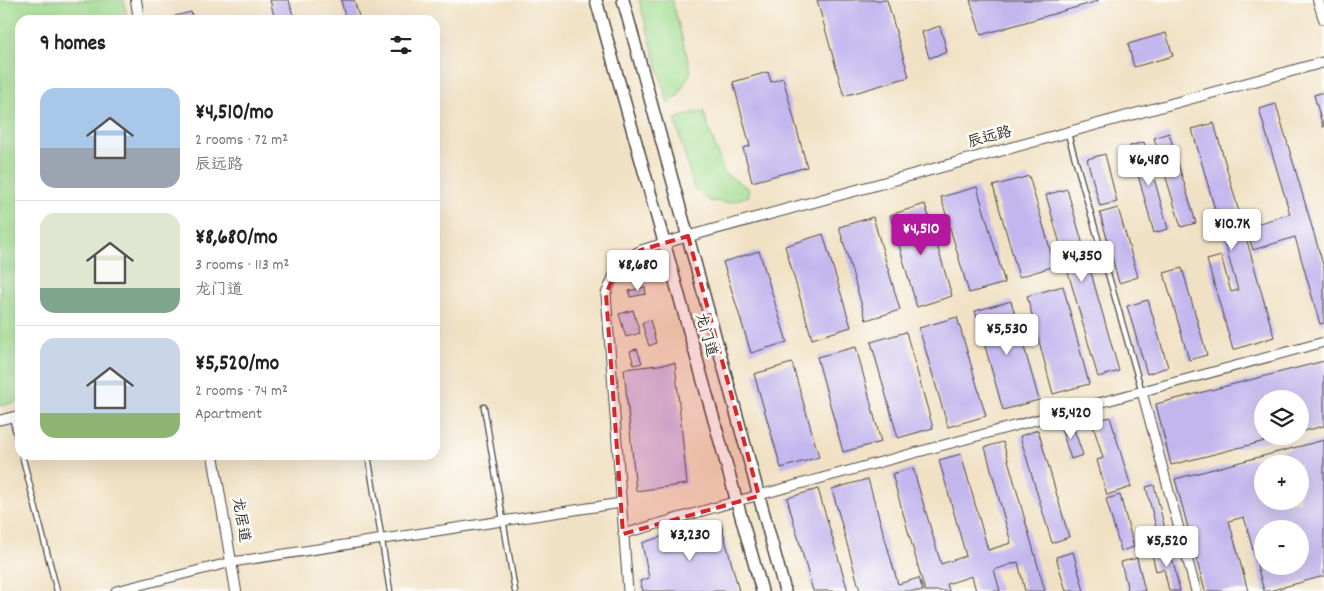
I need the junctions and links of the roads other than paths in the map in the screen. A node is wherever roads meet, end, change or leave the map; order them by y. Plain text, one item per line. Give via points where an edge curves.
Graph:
1 (136, 0) edge
2 (596, 0) edge
3 (623, 0) edge
4 (1318, 0) edge
5 (138, 15) edge
6 (1324, 19) edge
7 (1324, 62) edge
8 (1068, 132) junction
9 (688, 236) junction
10 (664, 243) junction
11 (1324, 342) edge
12 (1142, 392) junction
13 (484, 407) dead end
14 (15, 416) edge
15 (0, 420) edge
16 (23, 460) edge
17 (215, 460) edge
18 (369, 460) edge
19 (759, 496) junction
20 (736, 501) junction
21 (621, 503) junction
22 (503, 521) junction
23 (623, 534) junction
24 (382, 539) junction
25 (232, 562) junction
26 (57, 591) edge
27 (116, 591) edge
28 (236, 591) edge
29 (390, 591) edge
30 (515, 591) edge
31 (628, 591) edge
32 (762, 591) edge
33 (785, 591) edge
34 (1196, 591) edge

1 - 5 street
2 - 10 main road, 龙门道
3 - 9 main road, 龙门道
4 - 6 street
7 - 8 street, 辰远路
8 - 9 street, 辰远路
8 - 12 lane
9 - 10 street, 辰远路
9 - 19 main road, 龙门道
10 - 20 main road, 龙门道
10 - 21 street via 641,250 619,263 606,294
11 - 12 street
12 - 19 street
12 - 34 street
13 - 22 lane
14 - 15 street
16 - 26 lane
17 - 25 street, 龙居道
18 - 24 lane
19 - 20 street
19 - 33 main road, 龙门道
20 - 23 street
20 - 32 main road, 龙门道
21 - 22 street
21 - 23 street
22 - 24 street
22 - 30 lane
23 - 31 street
24 - 25 street
24 - 29 lane
25 - 27 street
25 - 28 street, 龙居道

